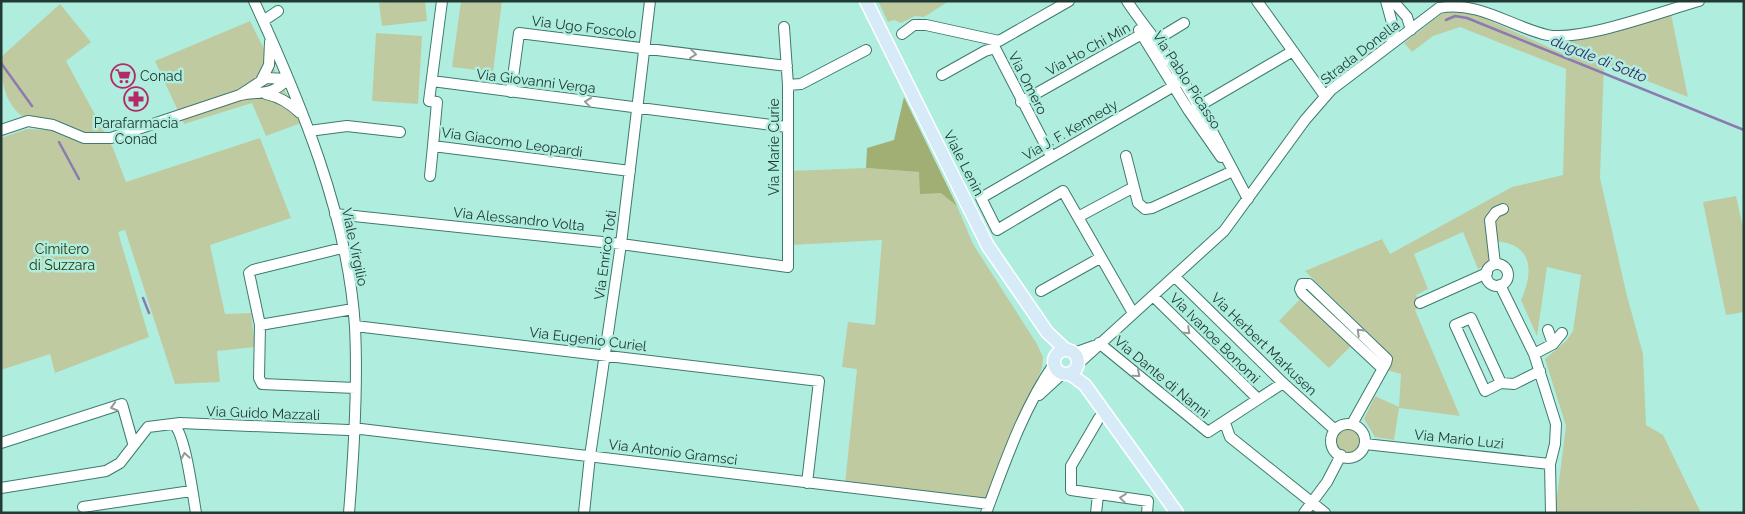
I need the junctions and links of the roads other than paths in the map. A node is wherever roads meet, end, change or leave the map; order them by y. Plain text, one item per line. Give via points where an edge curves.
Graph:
1 (254, 1) edge
2 (442, 1) edge
3 (650, 1) edge
4 (866, 1) edge
5 (1069, 1) edge
6 (1122, 1) edge
7 (1128, 1) edge
8 (1258, 1) edge
9 (1386, 1) edge
10 (1393, 1) edge
11 (1699, 1) edge
12 (278, 11) dead end
13 (1404, 14) junction
14 (1427, 17) junction
15 (1391, 19) junction
16 (263, 21) junction
17 (1184, 23) dead end
18 (784, 27) dead end
19 (1409, 31) junction
20 (269, 34) junction
21 (902, 34) dead end
22 (1142, 34) junction
23 (1151, 42) junction
24 (1391, 44) junction
25 (997, 45) junction
26 (645, 48) junction
27 (866, 50) dead end
28 (1293, 51) junction
29 (787, 66) junction
30 (942, 75) dead end
31 (1177, 75) junction
32 (288, 79) junction
33 (261, 81) junction
34 (432, 81) junction
35 (788, 85) junction
36 (1174, 86) junction
37 (511, 92) junction
38 (262, 93) junction
39 (240, 95) junction
40 (1325, 96) junction
41 (1022, 102) junction
42 (1196, 107) junction
43 (637, 108) junction
44 (304, 117) junction
45 (787, 128) junction
46 (1, 130) edge
47 (309, 131) junction
48 (400, 132) dead end
49 (433, 146) junction
50 (1051, 156) junction
51 (1126, 156) dead end
52 (630, 171) junction
53 (1233, 171) junction
54 (430, 176) dead end
55 (1134, 187) junction
56 (1248, 199) junction
57 (1503, 209) dead end
58 (335, 214) junction
59 (1078, 217) junction
60 (1501, 226) dead end
61 (1491, 236) junction
62 (621, 244) junction
63 (342, 248) junction
64 (1100, 258) junction
65 (1495, 264) junction
66 (788, 267) joint
67 (1487, 273) junction
68 (1175, 277) junction
69 (1500, 285) junction
70 (1041, 291) dead end
71 (1153, 296) junction
72 (1420, 303) dead end
73 (353, 309) junction
74 (1134, 313) junction
75 (260, 325) junction
76 (355, 326) junction
77 (1548, 330) dead end
78 (1562, 333) dead end
79 (1099, 343) junction
80 (1553, 344) junction
81 (1534, 354) junction
82 (606, 355) junction
83 (1067, 363) junction
84 (1382, 368) junction
85 (1540, 371) junction
86 (1283, 383) junction
87 (1501, 383) junction
88 (355, 388) junction
89 (1258, 400) junction
90 (1099, 418) dead end
91 (1225, 423) junction
92 (173, 424) junction
93 (1352, 424) junction
94 (353, 430) junction
95 (1335, 430) junction
96 (1211, 431) junction
97 (1229, 436) junction
98 (1, 443) edge
99 (133, 443) junction
100 (1365, 444) junction
101 (590, 456) junction
102 (1341, 456) junction
103 (1550, 464) junction
104 (808, 483) junction
105 (1, 488) edge
106 (191, 491) junction
107 (1098, 495) junction
108 (1312, 504) junction
109 (83, 507) dead end
110 (988, 509) edge
111 (196, 513) edge
112 (349, 513) edge
113 (584, 513) edge
114 (1096, 513) edge
115 (1146, 513) edge
116 (1177, 513) edge
117 (1304, 513) edge
118 (1325, 513) edge
119 (1551, 513) edge

1 - 16 street, Viale Virgilio
2 - 34 street
3 - 26 street, Via Enrico Toti
4 - 83 main road, Viale Lenin via 988,246
5 - 25 street
6 - 22 street, Via Pablo Picasso
7 - 23 street, Via Pablo Picasso
8 - 28 street
9 - 15 street
10 - 13 street
11 - 14 street, Strada Donella via 1566,37 1534,31 1467,4 1442,6
12 - 16 street
13 - 14 street
13 - 19 street
14 - 19 street, Strada Donella
15 - 19 street
15 - 24 street via 1394,30
16 - 20 street, Viale Virgilio
17 - 23 street
18 - 29 street, Via Marie Curie
19 - 24 street, Strada Donella
20 - 32 street, Viale Virgilio
20 - 33 street via 271,52
21 - 25 street via 914,25 926,25
22 - 23 street, Via Pablo Picasso
22 - 41 street, Via Ho Chi Min
23 - 31 street, Via Pablo Picasso
23 - 36 street, Via Pablo Picasso
24 - 40 street, Strada Donella
25 - 30 street, Via Omero
25 - 41 street, Via Omero
26 -> 29 street
26 - 37 street, Via Ugo Foscolo via 519,33
26 - 43 street, Via Enrico Toti
27 - 35 street via 801,84
28 - 40 street
28 - 42 street
29 - 35 street, Via Marie Curie
31 - 36 street
31 - 42 street, Via Pablo Picasso
32 - 33 street via 273,76
32 - 38 street via 276,90
32 - 44 street, Viale Virgilio
33 - 39 street
34 - 37 street, Via Giovanni Verga
34 - 49 street, Via Giacomo Leopardi via 429,101 437,102
35 - 45 street, Via Marie Curie
36 - 42 street, Via Pablo Picasso
36 - 50 street, Via J. F. Kennedy
43 -> 37 street, Via Giovanni Verga
38 - 39 street
38 - 44 street via 291,104
39 - 46 street via 111,138 84,138 53,125 28,121
40 - 56 street, Strada Donella
41 - 50 street, Via Omero
42 - 53 street, Via Pablo Picasso
42 - 53 street, Via Pablo Picasso
43 - 45 street, Via Giovanni Verga
43 - 52 street, Via Enrico Toti
44 - 47 street, Viale Virgilio
45 - 66 street, Via Marie Curie
47 - 48 street via 347,126
47 - 58 street, Viale Virgilio
49 - 52 street, Via Giacomo Leopardi
49 - 54 street
50 - 59 street, Via J. F. Kennedy via 981,198 997,230 1064,191
51 - 55 street
52 - 62 street, Via Enrico Toti
53 - 55 street via 1148,209 1138,203
53 - 56 street, Via Pablo Picasso
55 - 59 street
56 - 68 street, Strada Donella via 1220,235
57 - 61 street via 1490,220
58 - 62 street, Via Alessandro Volta
58 - 63 street, Viale Virgilio
59 - 64 street
60 - 61 street
61 - 65 street
62 - 66 street, Via Alessandro Volta
62 - 82 street, Via Enrico Toti
63 - 73 street, Viale Virgilio
63 - 75 street via 249,273
64 - 70 street
64 - 74 street
65 - 67 street
65 - 69 street via 1504,266 1508,272
67 - 69 street via 1492,284
67 - 72 street
68 - 71 street, Strada Donella
68 - 86 street, Via Herbert Markusen
69 - 81 street
71 - 74 street, Strada Donella
71 -> 89 street, Via Ivanoe Bonomi
73 - 75 street
73 - 76 street, Viale Virgilio
74 - 79 street, Strada Donella
75 - 88 street via 259,378 262,384
76 - 82 street, Via Eugenio Curiel
76 - 88 street, Viale Virgilio
77 - 80 street
78 - 80 street
79 - 83 street, Strada Donella
79 -> 96 street, Via Dante di Nanni via 1205,431
80 - 81 street
81 - 85 street
82 - 101 street, Via Enrico Toti
82 - 104 street, Via Eugenio Curiel via 819,381
83 - 110 street via 1031,403
83 - 116 main road
84 -> 84 street via 1385,356 1309,284 1300,286 1302,292
84 - 93 street
85 - 87 street via 1514,384
85 - 103 street via 1556,424
86 - 89 street, Via Dante di Nanni
86 - 95 street, Via Herbert Markusen
87 - 87 street via 1486,391 1455,325 1471,318
88 - 94 street, Viale Virgilio
89 - 91 street, Via Dante di Nanni
90 - 107 street via 1071,466 1071,490
91 - 96 street, Via Dante di Nanni
91 - 97 street
92 - 94 street, Via Guido Mazzali
92 - 99 street, Via Guido Mazzali via 148,427
106 -> 92 street via 183,440
93 - 95 street
93 - 100 street via 1364,433
94 - 101 street, Via Antonio Gramsci
94 - 112 street, Viale Virgilio
95 - 102 street via 1332,444
96 - 97 street
97 - 108 street
99 -> 98 street via 122,404
99 - 105 street, Via Guido Mazzali via 120,463 106,472
100 - 102 street via 1356,456
100 - 103 street, Via Mario Luzi
101 - 104 street, Via Antonio Gramsci
101 - 113 street, Via Enrico Toti
102 - 108 street
103 - 119 street
104 - 110 street, Via Antonio Gramsci
106 - 109 street
106 - 111 street
107 - 114 street
115 -> 107 street via 1148,502
108 - 117 street
108 - 118 street

